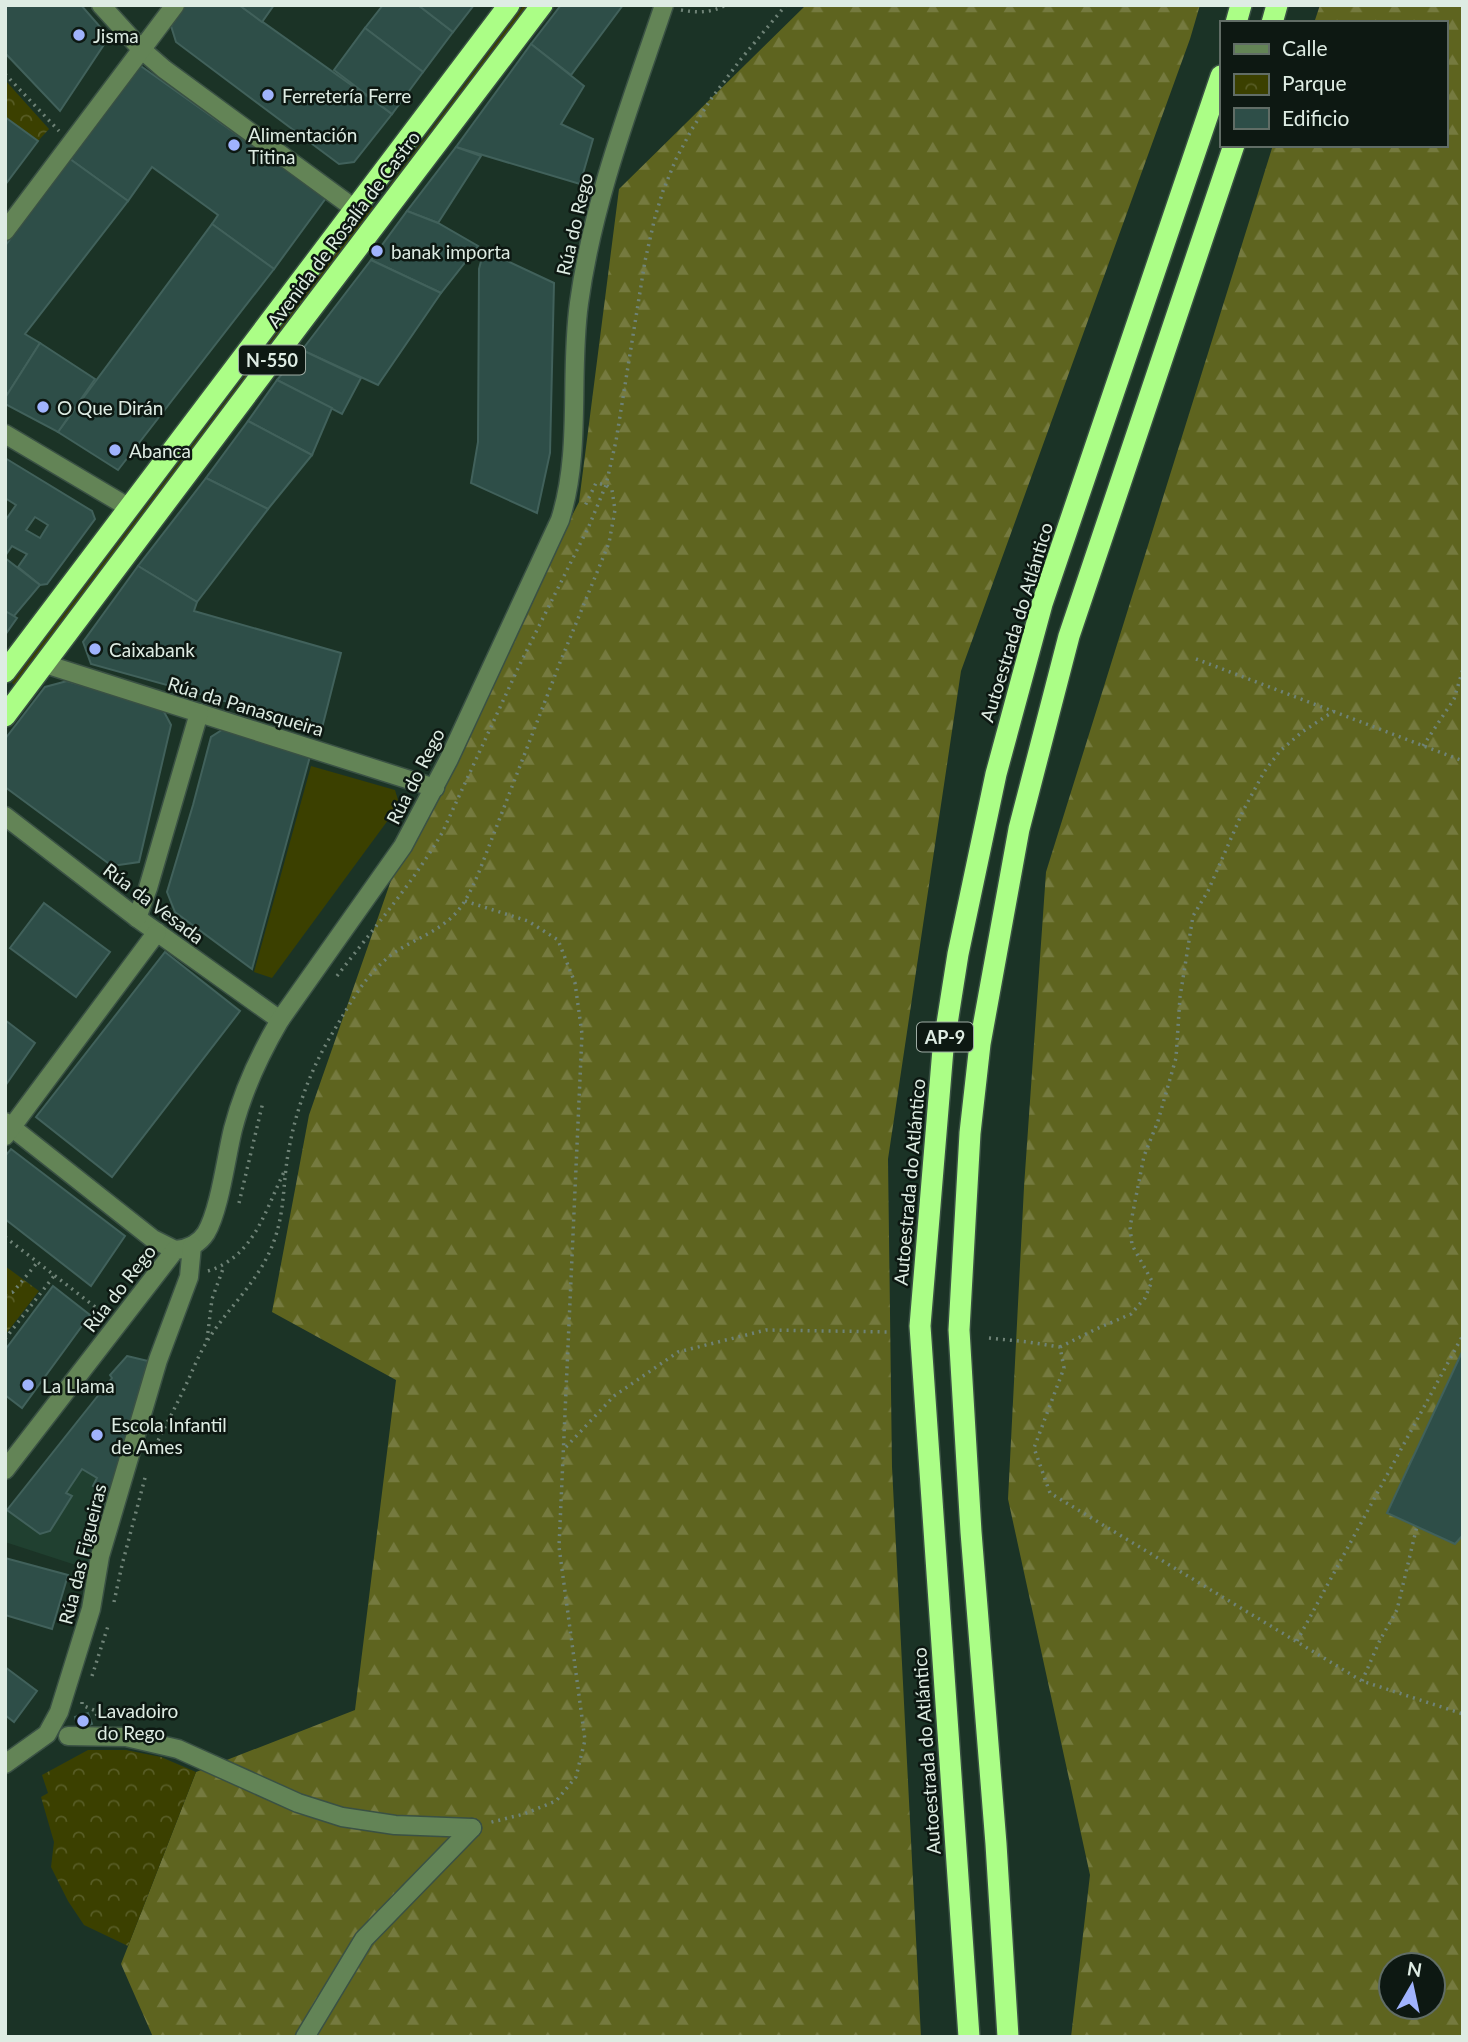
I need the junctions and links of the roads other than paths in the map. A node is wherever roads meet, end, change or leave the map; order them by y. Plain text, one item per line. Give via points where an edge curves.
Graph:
1 (101, 5) edge
2 (175, 5) edge
3 (509, 5) edge
4 (542, 5) edge
5 (673, 8) edge
6 (141, 49) junction
7 (1220, 79) edge
8 (1233, 147) edge
9 (355, 209) junction
10 (5, 231) edge
11 (5, 434) edge
12 (128, 507) junction
13 (45, 664) junction
14 (5, 672) edge
15 (198, 713) junction
16 (5, 716) edge
17 (435, 788) junction
18 (5, 816) edge
19 (137, 918) junction
20 (157, 932) junction
21 (280, 1020) junction
22 (8, 1128) edge
23 (192, 1246) junction
24 (175, 1250) junction
25 (5, 1470) edge
26 (59, 1712) junction
27 (68, 1736) junction
28 (5, 1764) edge
29 (305, 2037) edge
30 (969, 2037) edge
31 (1009, 2037) edge

1 - 6 street
2 - 6 street
3 - 9 highway, Avenida de Rosalía de Castro / N-550
4 - 13 highway, Avenida de Rosalía de Castro / N-550
5 - 17 street, Rúa do Rego via 612,158 590,237 578,307 567,498
6 - 9 street
6 - 10 street
7 - 30 highway, Autoestrada do Atlántico / AP-9 via 1042,604 996,774 943,1049 920,1326
8 - 31 highway, AP-9 via 1069,636 1019,829 980,1044 959,1330
9 - 12 highway, Avenida de Rosalía de Castro / N-550
11 - 12 street
12 - 14 highway, Avenida de Rosalía de Castro / N-550
13 - 15 street, Rúa da Panasqueira
13 - 16 highway, Avenida de Rosalía de Castro / N-550
15 - 17 street, Rúa da Panasqueira
15 - 19 street
17 - 21 street, Rúa do Rego via 403,846
18 - 19 street, Rúa da Vesada
19 - 20 street, Rúa da Vesada
20 - 21 street, Rúa da Vesada
20 - 22 street
21 - 23 street, Rúa do Rego via 240,1105 211,1224
22 - 24 street via 153,1239
23 - 24 street, Rúa do Rego
23 - 26 street, Rúa das Figueiras via 188,1277 158,1360
24 - 25 street, Rúa do Rego
26 - 27 street
26 - 28 street, Rúa das Figueiras via 47,1734
27 - 28 street, Rúa das Figueiras via 26,1761
27 - 29 street via 126,1737 178,1749 298,1803 342,1817 395,1825 472,1828 364,1939

